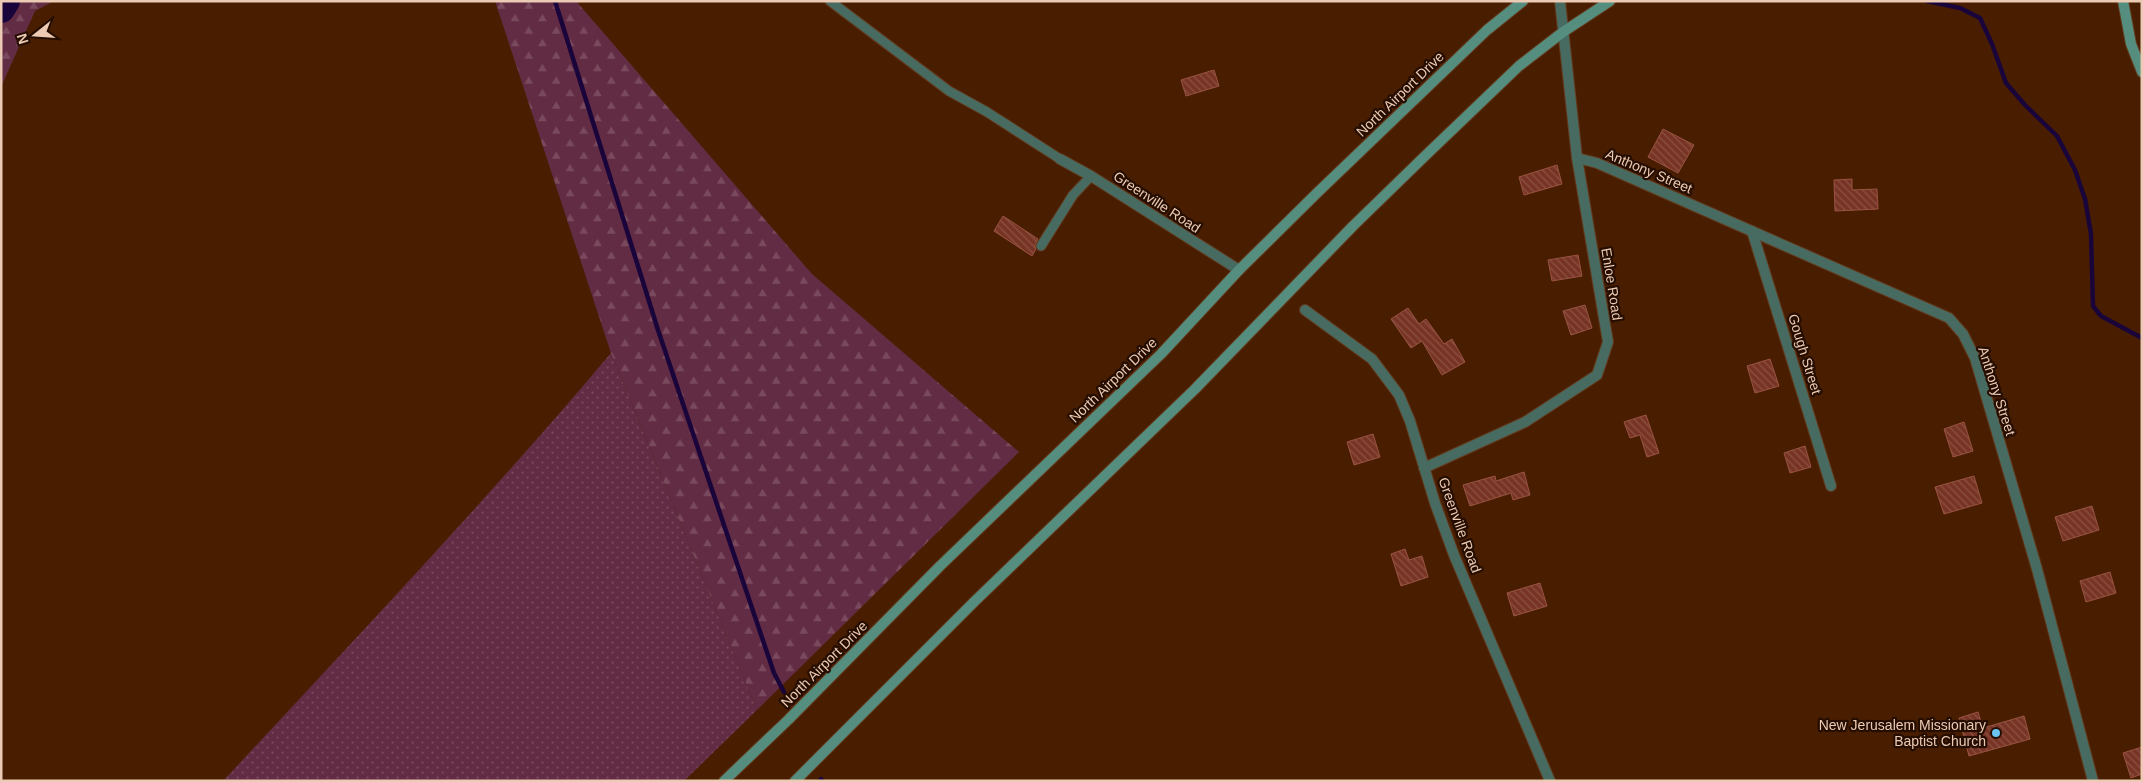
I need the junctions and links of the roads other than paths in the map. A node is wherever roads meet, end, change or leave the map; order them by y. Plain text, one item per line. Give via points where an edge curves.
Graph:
1 (830, 1) edge
2 (1523, 1) edge
3 (1560, 1) edge
4 (1610, 1) edge
5 (2123, 1) edge
6 (1563, 32) junction
7 (2142, 72) edge
8 (1578, 158) junction
9 (1060, 159) joint
10 (1091, 176) junction
11 (1752, 231) junction
12 (1041, 246) dead end
13 (1239, 270) junction
14 (1306, 310) dead end
15 (1424, 468) junction
16 (1831, 486) dead end
17 (724, 781) edge
18 (795, 781) edge
19 (1550, 781) edge
20 (2093, 781) edge

1 - 9 lane via 949,91
2 - 13 main road, North Airport Drive via 1487,30
3 - 6 street, Enloe Road
4 - 6 main road
5 - 7 main road via 2131,44
6 - 8 street, Enloe Road
6 - 18 main road via 1519,66 1353,226 1195,390 975,601
8 - 11 street, Anthony Street via 1597,163
8 - 15 street, Enloe Road via 1608,342 1597,375 1525,422
9 - 10 street, Greenville Road
10 - 12 lane via 1073,195
10 - 13 street, Greenville Road
11 - 16 street, Gough Street
11 - 20 street, Anthony Street via 1948,318 1963,334 1975,358 2037,569
13 - 17 main road, North Airport Drive via 1161,354 940,566
14 - 15 street, Greenville Road via 1362,351 1383,373 1405,407
15 - 19 street, Greenville Road via 1454,555

